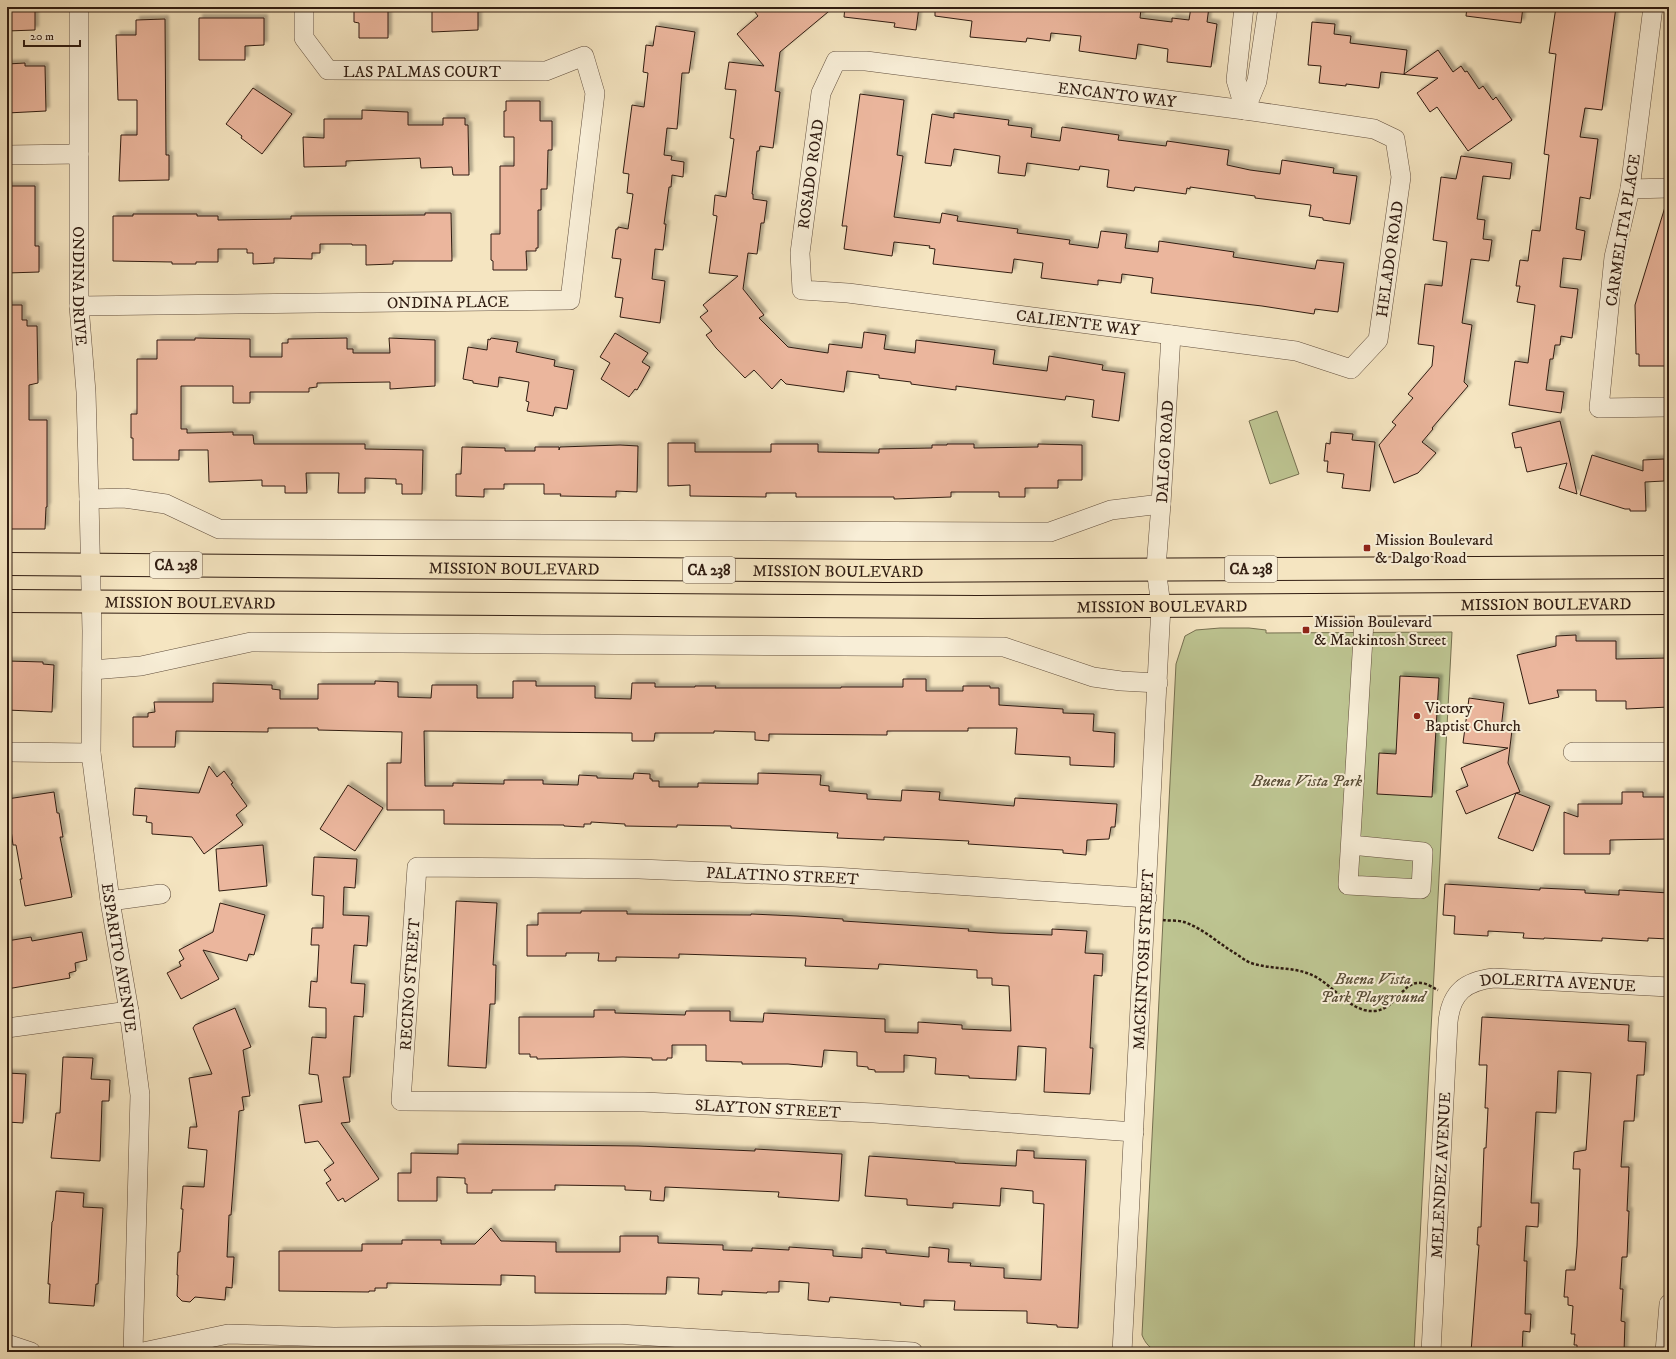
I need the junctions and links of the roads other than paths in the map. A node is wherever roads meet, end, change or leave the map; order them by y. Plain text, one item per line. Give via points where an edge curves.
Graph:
1 (79, 7) edge
2 (304, 7) edge
3 (1244, 7) edge
4 (1268, 7) edge
5 (1654, 7) edge
6 (584, 56) joint
7 (836, 61) joint
8 (1245, 110) junction
9 (1395, 139) joint
10 (79, 154) junction
11 (7, 155) edge
12 (1669, 188) edge
13 (1630, 189) junction
14 (802, 290) joint
15 (80, 306) junction
16 (1171, 335) junction
17 (1350, 369) joint
18 (1669, 408) edge
19 (89, 499) junction
20 (1161, 504) junction
21 (7, 564) edge
22 (90, 565) junction
23 (1669, 566) edge
24 (1156, 568) junction
25 (7, 601) edge
26 (91, 602) junction
27 (1669, 603) edge
28 (1365, 605) junction
29 (1161, 606) junction
30 (92, 670) junction
31 (1158, 683) junction
32 (7, 752) edge
33 (1572, 752) dead end
34 (1669, 752) edge
35 (91, 753) junction
36 (1351, 846) dead end
37 (417, 867) joint
38 (161, 894) dead end
39 (1147, 898) junction
40 (110, 900) junction
41 (1669, 987) edge
42 (1454, 999) joint
43 (129, 1011) junction
44 (7, 1028) edge
45 (401, 1100) joint
46 (1134, 1132) junction
47 (1669, 1304) edge
48 (7, 1344) edge
49 (31, 1352) edge
50 (133, 1352) edge
51 (144, 1352) edge
52 (913, 1352) edge
53 (1122, 1352) edge
54 (1430, 1352) edge
55 (1665, 1352) edge

1 - 10 street, ONDINA DRIVE
2 - 6 street, LAS PALMAS COURT via 304,38 328,70 546,71
3 - 8 street via 1236,80
4 - 8 street via 1257,81
5 - 13 street, CARMELITA PLACE
6 - 15 street, ONDINA PLACE via 594,93 570,300
7 - 8 street, ENCANTO WAY via 866,61
7 - 14 street, ROSADO ROAD via 821,93 800,253
8 - 9 street, ENCANTO WAY via 1374,129
9 - 17 street, HELADO ROAD via 1401,177 1378,340
10 - 11 street
10 - 15 street, ONDINA DRIVE
12 - 13 street
13 - 18 street, CARMELITA PLACE via 1614,257 1599,408
14 - 16 street, CALIENTE WAY via 848,292
15 - 19 street, ONDINA DRIVE
16 - 17 street, CALIENTE WAY via 1296,351
16 - 20 street, DALGO ROAD
19 - 20 street via 124,498 166,504 219,528 243,529 1050,532 1111,510
19 - 22 street, ONDINA DRIVE
20 - 24 street, DALGO ROAD
21 - 22 main road, MISSION BOULEVARD / CA 238
22 - 24 main road, MISSION BOULEVARD / CA 238 via 886,571
22 - 26 street, ESPARITO AVENUE
23 - 24 main road, MISSION BOULEVARD / CA 238
24 - 29 street, MACKINTOSH STREET
25 - 26 main road, MISSION BOULEVARD / CA 238
26 - 29 main road, MISSION BOULEVARD / CA 238 via 773,607
26 - 30 street, ESPARITO AVENUE
27 - 28 main road, MISSION BOULEVARD / CA 238
28 - 29 main road, MISSION BOULEVARD / CA 238
28 - 36 street
29 - 31 street, MACKINTOSH STREET
30 - 31 street via 141,666 251,642 1004,647 1093,677
30 - 35 street, ESPARITO AVENUE
31 - 39 street, MACKINTOSH STREET
32 - 35 street
33 - 34 street
35 - 40 street, ESPARITO AVENUE
37 - 39 street, PALATINO STREET via 639,870 834,877
37 - 45 street, RECINO STREET
38 - 40 street
39 - 46 street, MACKINTOSH STREET
40 - 43 street, ESPARITO AVENUE
41 - 42 street, DOLERITA AVENUE via 1494,978 1467,985
42 - 54 street, MELENDEZ AVENUE via 1448,1022
43 - 44 street
43 - 50 street, ESPARITO AVENUE via 140,1095
45 - 46 street, SLAYTON STREET via 652,1102 874,1113
46 - 53 street, MACKINTOSH STREET
47 - 55 street
48 - 49 street
51 - 52 street via 228,1334 334,1337 619,1334

